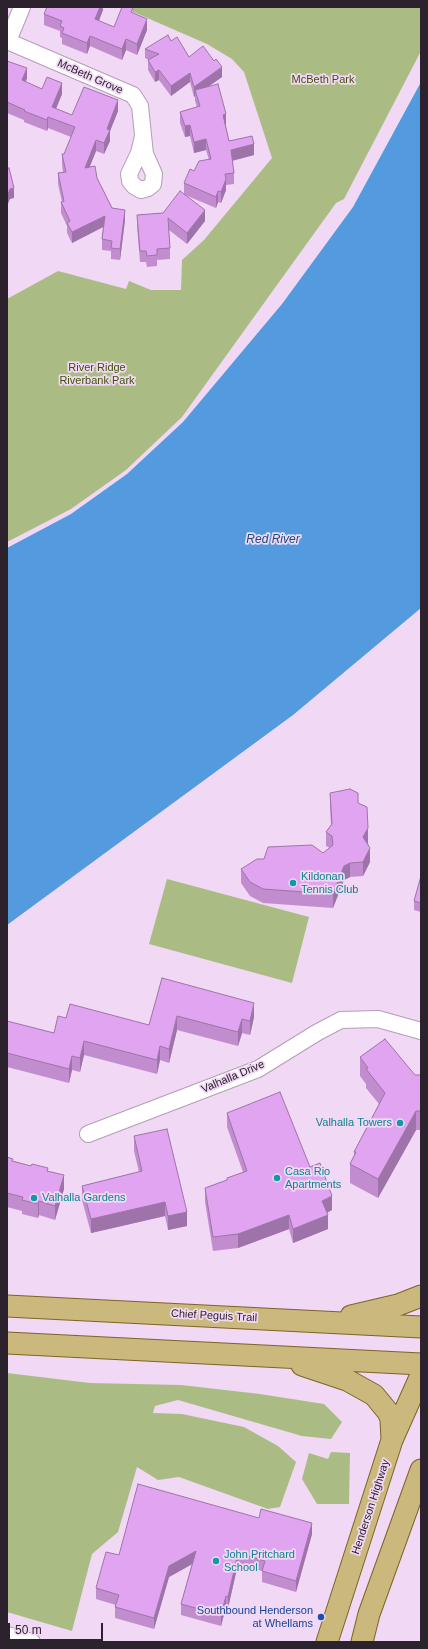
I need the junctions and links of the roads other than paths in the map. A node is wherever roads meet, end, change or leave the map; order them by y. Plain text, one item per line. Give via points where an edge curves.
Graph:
1 (22, 7) edge
2 (8, 41) edge
3 (142, 136) dead end
4 (421, 1031) edge
5 (88, 1134) dead end
6 (421, 1296) edge
7 (7, 1306) edge
8 (329, 1321) junction
9 (421, 1327) edge
10 (7, 1343) edge
11 (277, 1357) junction
12 (421, 1364) edge
13 (421, 1374) edge
14 (392, 1440) junction
15 (419, 1477) edge
16 (7, 1635) edge
17 (32, 1642) edge
18 (327, 1642) edge
19 (362, 1642) edge

1 - 2 street
2 - 3 street, McBeth Grove via 133,96 140,106
4 - 5 street, Valhalla Drive via 378,1019 341,1020 258,1069
6 - 8 main road via 398,1305
7 - 8 main road, Chief Peguis Trail
8 - 9 main road, Chief Peguis Trail
10 - 11 main road
11 - 12 main road
11 - 14 main road via 347,1380 374,1395 391,1419
13 - 14 main road, Henderson Highway
14 - 18 main road, Henderson Highway
15 - 19 main road via 369,1614
16 - 17 street

